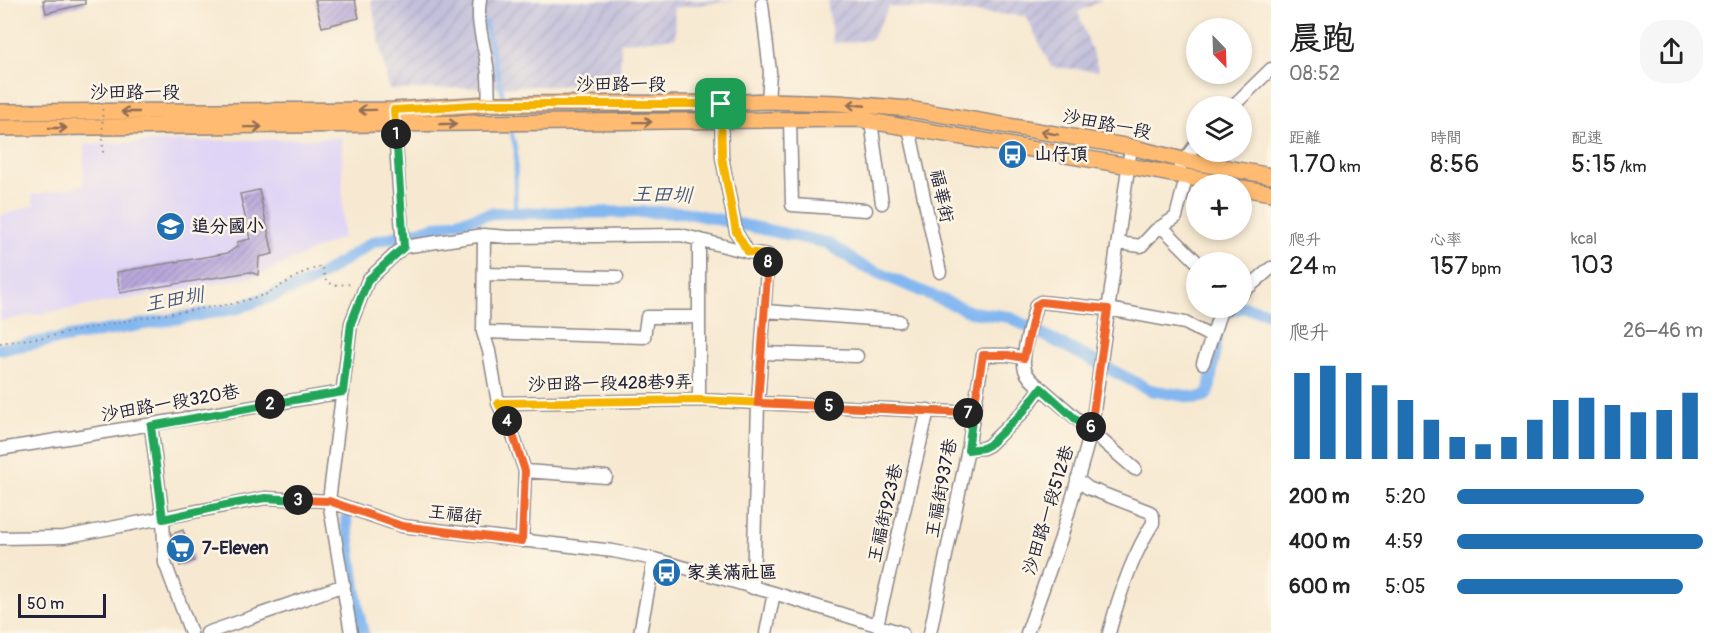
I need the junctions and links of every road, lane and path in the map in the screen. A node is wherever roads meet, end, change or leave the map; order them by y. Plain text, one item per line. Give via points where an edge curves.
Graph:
1 (480, 0) edge
2 (762, 4) dead end
3 (1271, 69) edge
4 (102, 91) dead end
5 (1243, 96) edge
6 (768, 101) junction
7 (489, 104) junction
8 (721, 104) junction
9 (0, 112) edge
10 (153, 112) junction
11 (394, 117) junction
12 (790, 120) junction
13 (722, 121) junction
14 (871, 121) junction
15 (0, 128) edge
16 (154, 128) junction
17 (909, 128) junction
18 (1131, 147) junction
19 (103, 154) dead end
20 (1186, 156) edge
21 (1183, 160) junction
22 (1129, 166) junction
23 (1271, 176) edge
24 (1181, 177) junction
25 (1186, 178) edge
26 (1252, 190) edge
27 (1271, 193) edge
28 (882, 203) dead end
29 (866, 210) dead end
30 (1162, 226) junction
31 (484, 235) junction
32 (699, 240) junction
33 (1118, 243) junction
34 (404, 247) junction
35 (748, 252) junction
36 (1187, 252) edge
37 (1271, 268) edge
38 (940, 272) dead end
39 (484, 274) junction
40 (617, 277) dead end
41 (368, 280) junction
42 (1252, 284) edge
43 (1108, 309) junction
44 (765, 311) junction
45 (698, 317) junction
46 (1218, 318) edge
47 (899, 321) dead end
48 (483, 332) junction
49 (1212, 337) junction
50 (0, 343) edge
51 (762, 353) junction
52 (856, 356) dead end
53 (1024, 358) junction
54 (1203, 363) dead end
55 (1041, 388) junction
56 (343, 392) junction
57 (699, 400) junction
58 (498, 403) junction
59 (758, 403) junction
60 (928, 410) junction
61 (973, 413) junction
62 (151, 426) junction
63 (1090, 432) junction
64 (0, 449) edge
65 (968, 450) junction
66 (1134, 469) dead end
67 (525, 471) junction
68 (606, 477) dead end
69 (1077, 479) junction
70 (329, 501) junction
71 (163, 519) junction
72 (0, 538) edge
73 (522, 541) junction
74 (654, 559) junction
75 (344, 585) junction
76 (753, 588) junction
77 (774, 593) junction
78 (877, 625) junction
79 (191, 633) edge
80 (207, 633) edge
81 (351, 633) edge
82 (640, 633) edge
83 (766, 633) edge
84 (902, 633) edge
85 (930, 633) edge
86 (1027, 633) edge
87 (1109, 633) edge

1 - 7 street via 478,12 488,66
2 - 6 street via 770,72
3 - 5 street
4 - 19 path, bridge
6 - 8 main road, 沙田路一段
18 -> 6 main road, 沙田路一段 via 909,109
7 - 8 main road, 沙田路一段
7 - 11 main road, 沙田路一段
8 - 13 street
10 -> 9 main road, 沙田路一段
11 -> 10 main road, 沙田路一段
10 - 16 main road
11 -> 13 main road, 沙田路一段
16 -> 11 main road, 沙田路一段
11 - 34 street
12 - 13 main road, 沙田路一段
12 - 14 main road, 沙田路一段
12 - 29 street via 792,205
13 - 35 street via 722,157 736,232
14 - 17 main road, 沙田路一段
14 - 28 street
15 -> 16 main road, 沙田路一段
17 - 22 main road, 沙田路一段
17 - 38 street, 福華街
18 - 21 main road, 沙田路一段
18 - 22 street, 沙田路一段512巷
20 - 21 street
21 - 23 main road, 沙田路一段
21 - 24 street
22 - 24 main road, 沙田路一段
22 - 33 street, 沙田路一段512巷
24 - 25 main road, 沙田路一段
24 - 30 street via 1176,217
26 - 27 main road
30 - 33 street via 1141,246
30 - 36 street
31 - 32 street via 681,235
31 - 34 street
31 - 39 street
32 - 35 street
32 - 45 street
33 - 43 street, 沙田路一段512巷
34 - 41 street
35 - 44 street via 768,255
37 - 42 street
39 - 40 street
39 - 48 street
41 - 50 path via 334,285 326,281 322,266 267,294 232,304
41 - 56 street via 351,323
43 - 49 street via 1185,323
43 - 53 street via 1041,302 1036,305
43 - 63 street, 沙田路一段512巷
44 - 47 street
44 - 51 street
45 - 48 street via 647,316 644,337
45 - 57 street
46 - 49 street
48 - 58 street
49 - 54 street
51 - 52 street
51 - 59 street
53 - 55 street via 1028,375
53 - 61 street, 王福街937巷 via 983,355
55 - 63 street
55 - 65 street via 989,445
56 - 62 street, 沙田路一段320巷
56 - 70 street
57 - 58 street, 沙田路一段428巷9弄
57 - 59 street, 沙田路一段428巷9弄
58 - 67 street
59 - 60 street, 沙田路一段428巷9弄
59 - 76 street
60 - 61 street, 沙田路一段428巷9弄
60 - 78 street, 王福街923巷
61 - 65 street, 王福街937巷
62 - 64 street, 沙田路一段320巷
62 - 71 street
63 - 66 street
63 - 69 street, 沙田路一段512巷
65 - 85 street, 王福街937巷
67 - 68 street
67 - 73 street
69 - 86 street, 沙田路一段512巷 via 1061,538
69 - 87 street via 1088,488 1150,512 1153,517 1116,606
70 - 71 street, 王福街 via 265,498
70 - 73 street, 王福街 via 402,526
70 - 75 street
71 - 72 street, 王福街 via 64,537
71 - 79 street via 165,563
73 - 74 street, 王福街
74 - 76 street, 王福街
74 - 82 street
75 - 80 street
75 - 81 street
76 - 77 street, 王福街
77 - 78 street, 王福街
77 - 83 street
78 - 84 street, 王福街

